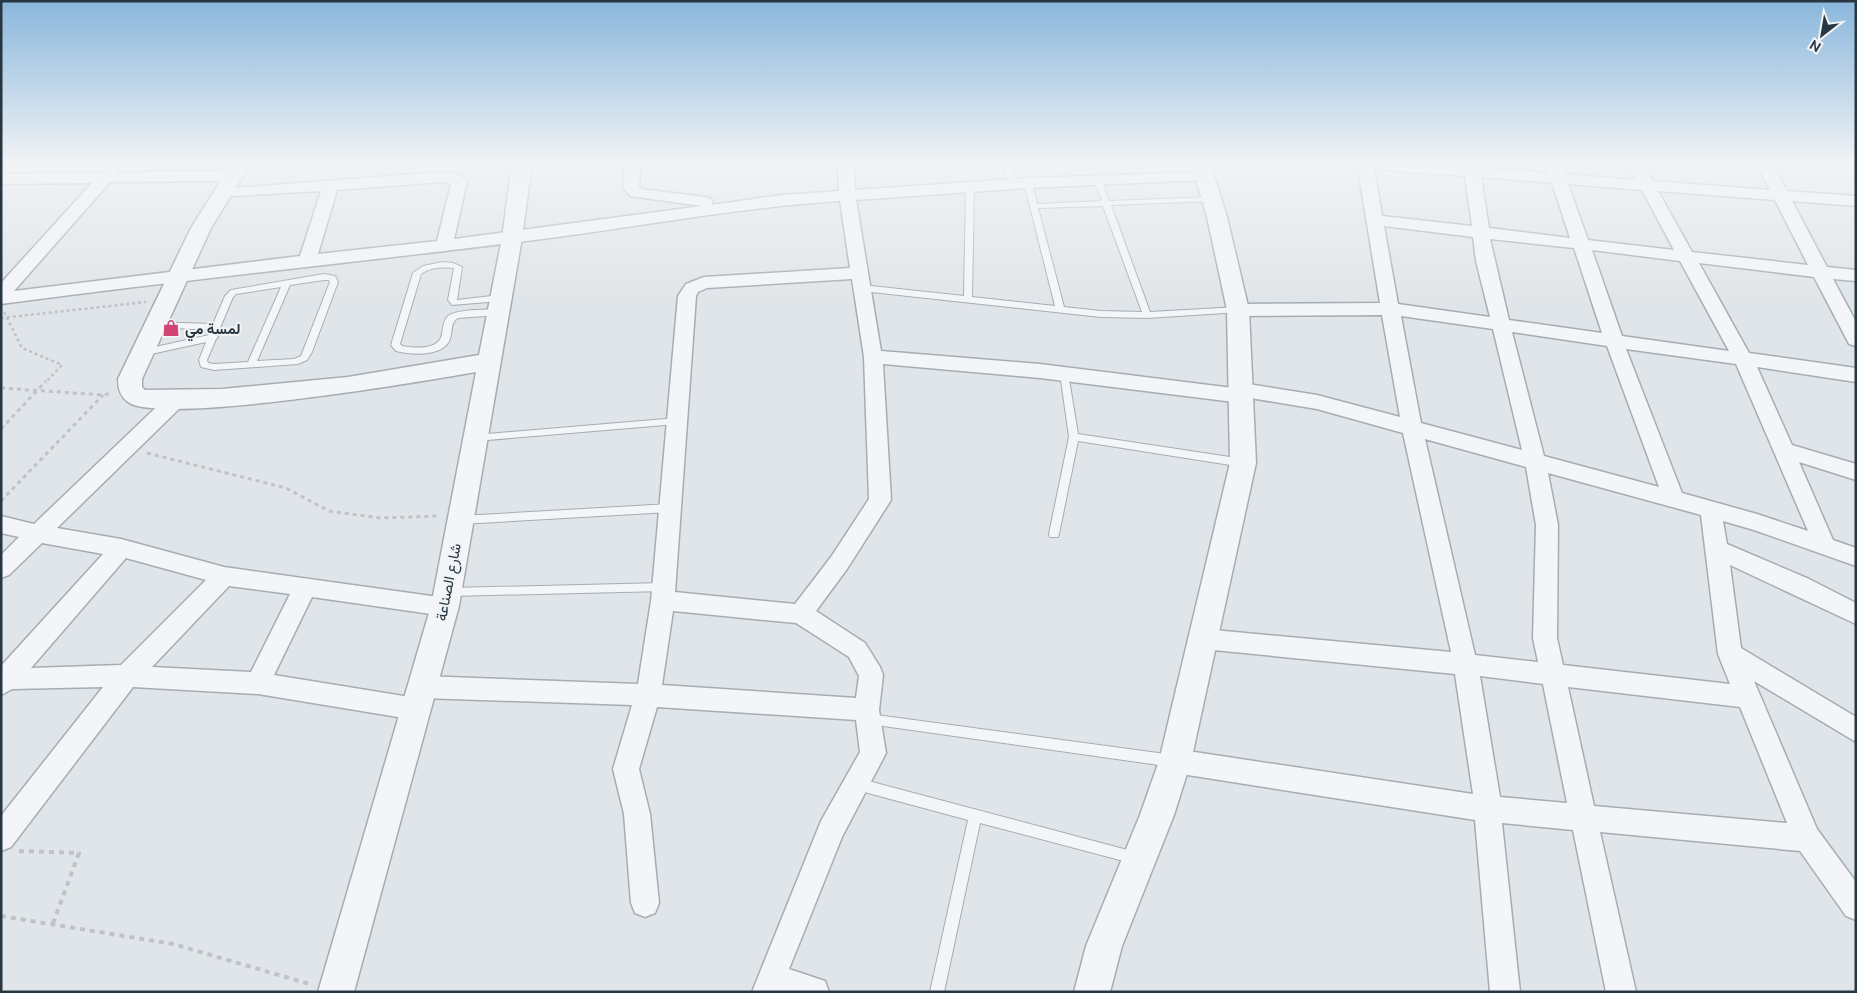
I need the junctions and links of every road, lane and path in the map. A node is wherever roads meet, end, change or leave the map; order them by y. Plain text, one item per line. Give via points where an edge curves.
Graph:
1 (77, 209) edge
2 (212, 209) edge
3 (324, 209) edge
4 (453, 209) edge
5 (516, 209) edge
6 (714, 209) edge
7 (849, 209) edge
8 (970, 209) edge
9 (1035, 209) edge
10 (1109, 209) edge
11 (1213, 209) edge
12 (1373, 209) edge
13 (1478, 209) edge
14 (1570, 209) edge
15 (1662, 209) edge
16 (1787, 209) edge
17 (1374, 220) junction
18 (1481, 232) junction
19 (512, 238) junction
20 (1582, 244) junction
21 (444, 246) junction
22 (1687, 256) junction
23 (307, 261) junction
24 (1822, 272) junction
25 (180, 276) junction
26 (1856, 276) edge
27 (860, 280) junction
28 (286, 283) junction
29 (1, 294) edge
30 (1, 298) edge
31 (968, 299) junction
32 (166, 300) junction
33 (499, 305) junction
34 (1060, 309) junction
35 (1238, 310) junction
36 (1391, 310) junction
37 (1146, 315) junction
38 (6, 317) junction
39 (1, 318) edge
40 (156, 324) junction
41 (1501, 326) junction
42 (215, 332) junction
43 (1856, 340) edge
44 (1616, 342) junction
45 (142, 353) junction
46 (873, 357) junction
47 (1743, 359) junction
48 (488, 362) junction
49 (251, 365) junction
50 (1064, 374) junction
51 (1856, 374) edge
52 (1, 388) edge
53 (39, 389) junction
54 (130, 389) junction
55 (1242, 393) junction
56 (103, 395) junction
57 (176, 400) junction
58 (677, 421) junction
59 (1412, 428) junction
60 (1, 429) edge
61 (1074, 437) junction
62 (475, 438) junction
63 (127, 448) junction
64 (1784, 450) junction
65 (1535, 462) junction
66 (1242, 463) junction
67 (1856, 472) edge
68 (1674, 499) junction
69 (1, 501) edge
70 (670, 508) junction
71 (1711, 509) junction
72 (461, 517) junction
73 (1, 524) edge
74 (39, 534) junction
75 (1054, 534) dead end
76 (1825, 546) junction
77 (120, 548) junction
78 (1716, 549) junction
79 (1856, 556) edge
80 (1, 569) edge
81 (224, 576) junction
82 (305, 588) junction
83 (663, 594) junction
84 (446, 599) junction
85 (801, 614) junction
86 (1856, 614) edge
87 (1203, 639) junction
88 (1730, 654) junction
89 (1465, 664) junction
90 (1552, 675) junction
91 (127, 676) junction
92 (3, 681) edge
93 (258, 683) junction
94 (648, 695) junction
95 (419, 698) junction
96 (1749, 698) junction
97 (868, 715) junction
98 (1856, 731) edge
99 (1175, 762) junction
100 (856, 784) junction
101 (1488, 809) junction
102 (975, 815) junction
103 (1583, 819) junction
104 (1807, 838) junction
105 (6, 844) edge
106 (1138, 859) junction
107 (645, 903) dead end
108 (1856, 906) edge
109 (1, 916) edge
110 (52, 926) junction
111 (769, 985) edge
112 (326, 989) edge
113 (814, 992) edge
114 (936, 992) edge
115 (1092, 992) edge
116 (1504, 992) edge
117 (1621, 992) edge

1 - 29 street
2 - 25 street
3 - 23 street
4 - 21 street
5 - 19 street, شارع الصناعة
6 - 19 street
7 - 27 street
8 - 31 lane
9 - 34 lane
10 - 37 lane
11 - 35 street
12 - 17 street
13 - 18 street
14 - 20 street
15 - 22 street
16 - 24 street
17 - 18 street
17 - 36 street
18 - 20 street
18 - 41 street
19 - 21 street
19 - 33 street, شارع الصناعة
20 - 22 street
20 - 44 street
21 - 23 street
22 - 24 street
22 - 47 street
23 - 25 street
24 - 26 street
24 - 43 street
25 - 30 street
25 - 32 street
27 - 31 lane
27 - 46 street
27 - 58 street via 704,282 692,288 687,296
28 - 42 lane via 234,292 229,296
28 - 49 lane
28 - 49 lane via 324,277 332,278 334,282 304,358 295,362
31 - 34 lane
32 - 38 path
32 - 40 street
33 - 33 lane via 450,319 443,345 436,348 406,351 396,345 417,272 421,269 458,267 452,300 455,303
33 - 48 street, شارع الصناعة
34 - 37 lane
35 - 36 street
35 - 37 lane
35 - 55 street
36 - 41 street
36 - 59 street
38 - 39 path
38 - 53 path via 22,348 62,365
40 - 42 lane
40 - 45 street
41 - 44 street
41 - 65 street
42 - 45 lane
42 - 49 lane via 203,360 204,365 214,368
44 - 47 street
44 - 68 street
45 - 54 street via 130,379
46 - 50 street
46 - 85 street via 880,500
47 - 51 street
47 - 64 street
48 - 57 street via 348,385
48 - 62 street, شارع الصناعة
50 - 55 street
50 - 61 lane
52 - 53 path
53 - 56 path
53 - 60 path
54 - 56 path
54 - 57 street via 137,397
55 - 59 street via 1317,402
55 - 66 street
56 - 69 path
57 - 63 street
58 - 62 lane
58 - 70 street
59 - 65 street
59 - 89 street
61 - 66 lane
61 - 75 lane
62 - 72 street, شارع الصناعة
63 - 72 path via 286,488 329,512 380,518
63 - 74 street
64 - 67 street
64 - 76 street
65 - 68 street
65 - 90 street via 1547,526 1545,638
66 - 87 street
68 - 71 street
70 - 72 lane
70 - 83 street
71 - 76 street
71 - 78 street
72 - 84 street, شارع الصناعة
73 - 74 street
74 - 77 street
74 - 80 street
76 - 79 street
77 - 81 street
77 - 92 street
78 - 86 street
78 - 88 street
81 - 82 street
81 - 91 street
82 - 84 street
82 - 93 street
83 - 84 lane
83 - 85 street via 691,602
83 - 94 street
84 - 95 street, شارع الصناعة
85 - 97 street via 857,650 871,675
87 - 89 street
87 - 99 street
88 - 96 street
88 - 98 street
89 - 90 street
89 - 101 street
90 - 96 street
90 - 103 street
91 - 92 street
91 - 93 street
91 - 105 street
93 - 95 street
94 - 95 street
94 - 97 street
94 - 107 street via 626,769 637,814
95 - 112 street, شارع الصناعة
96 - 104 street
97 - 99 lane
97 - 100 street via 873,753
99 - 101 street
99 - 106 street
100 - 102 lane
100 - 111 street via 831,830
101 - 103 street
101 - 116 street
102 - 106 lane
102 - 114 lane
103 - 104 street
103 - 117 street
104 - 108 street
105 - 110 path via 79,853
106 - 115 street via 1104,946
109 - 110 path
110 - 112 path via 173,944
111 - 113 street

